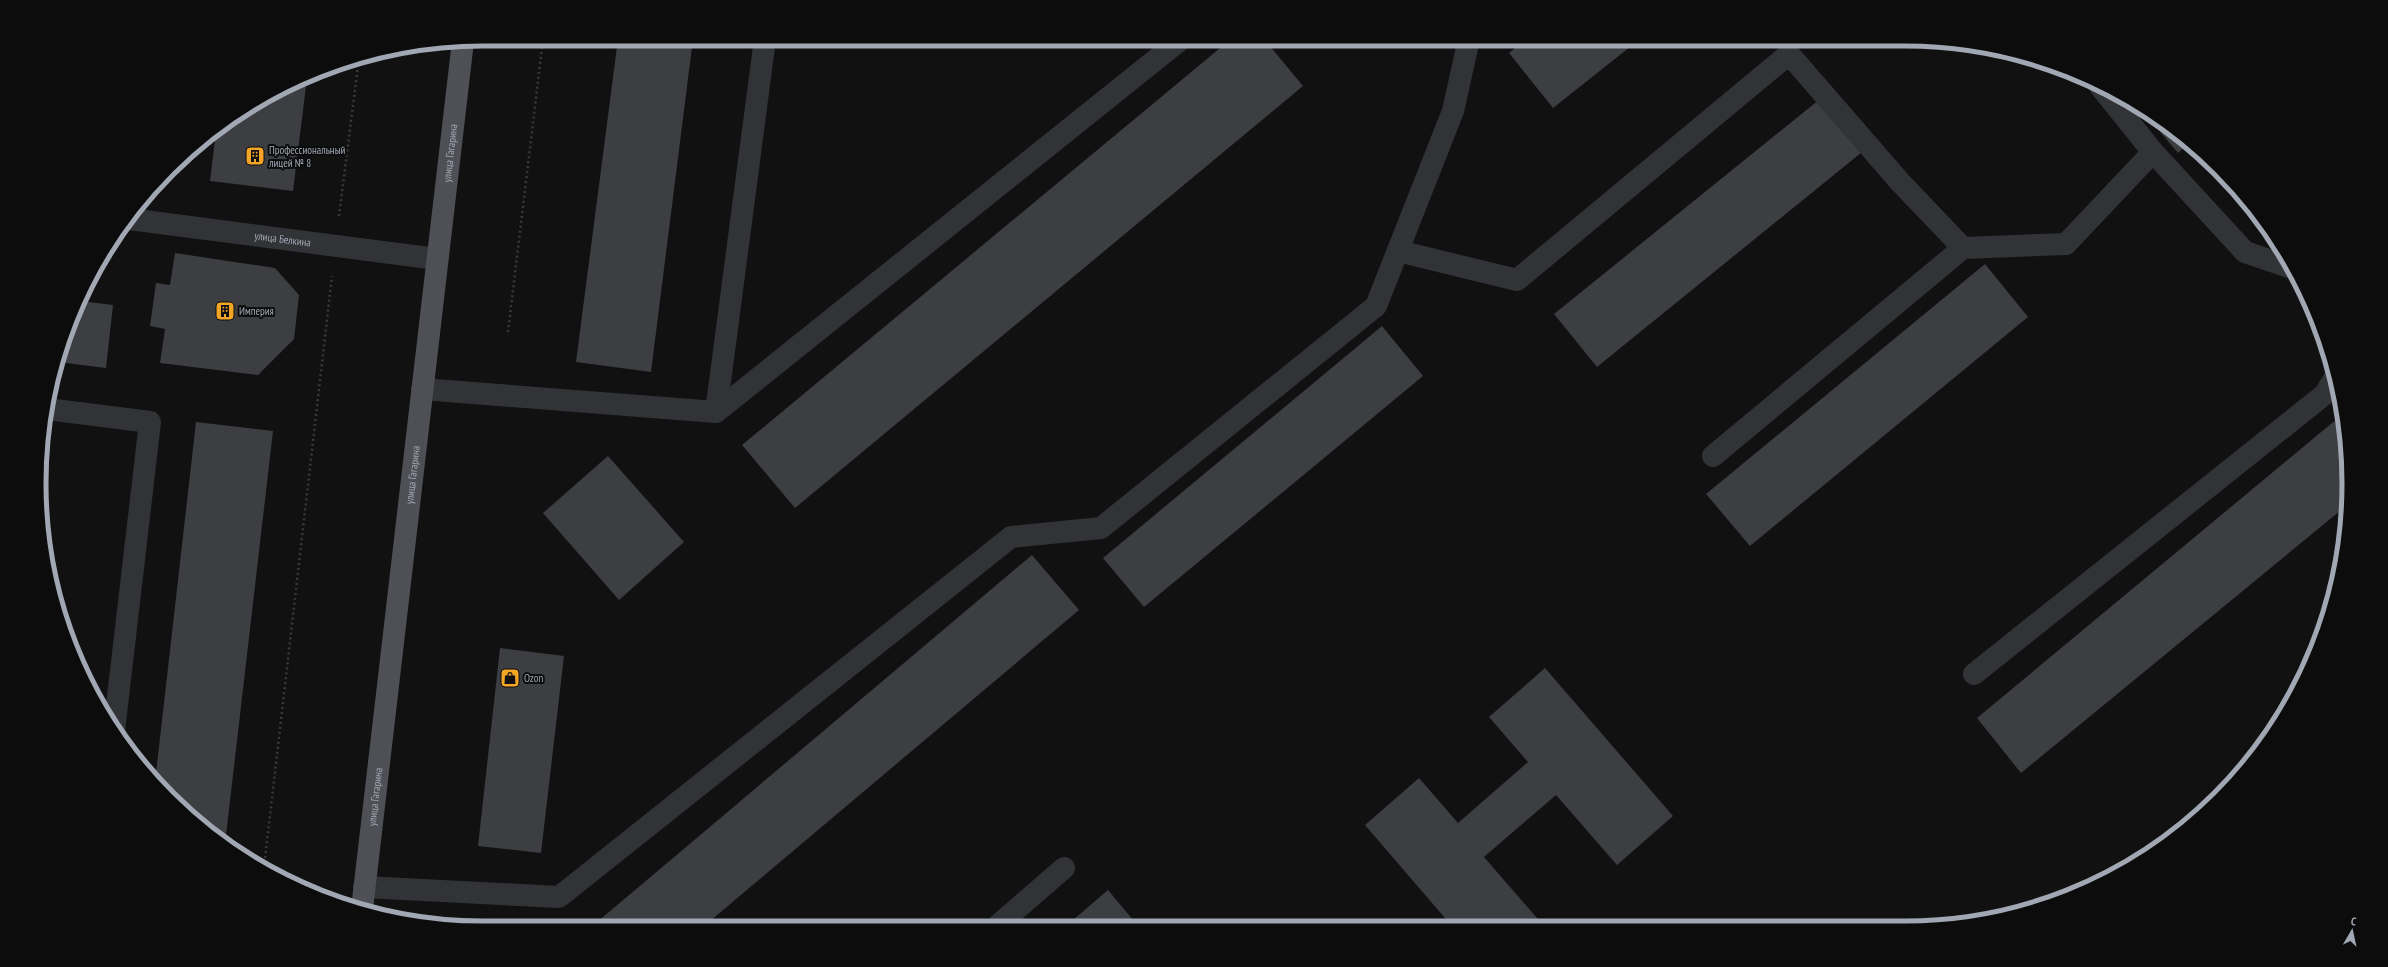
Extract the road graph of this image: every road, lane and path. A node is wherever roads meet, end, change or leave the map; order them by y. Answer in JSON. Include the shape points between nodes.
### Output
{"nodes":[{"id":1,"x":542,"y":46,"type":"edge"},
{"id":2,"x":763,"y":46,"type":"edge"},
{"id":3,"x":1174,"y":46,"type":"edge"},
{"id":4,"x":1467,"y":46,"type":"edge"},
{"id":5,"x":461,"y":47,"type":"edge"},
{"id":6,"x":358,"y":65,"type":"edge"},
{"id":7,"x":2109,"y":97,"type":"edge"},
{"id":8,"x":2153,"y":152,"type":"junction"},
{"id":9,"x":134,"y":220,"type":"edge"},
{"id":10,"x":335,"y":246,"type":"junction"},
{"id":11,"x":1963,"y":248,"type":"junction"},
{"id":12,"x":1398,"y":251,"type":"junction"},
{"id":13,"x":437,"y":259,"type":"junction"},
{"id":14,"x":2283,"y":265,"type":"edge"},
{"id":15,"x":508,"y":332,"type":"dead end"},
{"id":16,"x":2331,"y":384,"type":"edge"},
{"id":17,"x":422,"y":389,"type":"junction"},
{"id":18,"x":52,"y":410,"type":"edge"},
{"id":19,"x":716,"y":412,"type":"junction"},
{"id":20,"x":1713,"y":456,"type":"dead end"},
{"id":21,"x":1974,"y":674,"type":"dead end"},
{"id":22,"x":115,"y":719,"type":"edge"},
{"id":23,"x":265,"y":862,"type":"edge"},
{"id":24,"x":1064,"y":868,"type":"dead end"},
{"id":25,"x":364,"y":887,"type":"junction"},
{"id":26,"x":362,"y":904,"type":"edge"},
{"id":27,"x":1003,"y":921,"type":"edge"}],
"edges":[{"from":1,"to":15,"type":"path"},
{"from":2,"to":19,"type":"street"},
{"from":3,"to":19,"type":"street"},
{"from":4,"to":12,"type":"street","via":[[1453,111]]},
{"from":5,"to":13,"type":"main road","name":"улица Гагарина"},
{"from":6,"to":10,"type":"path"},
{"from":7,"to":8,"type":"street"},
{"from":8,"to":11,"type":"street","via":[[2066,244]]},
{"from":8,"to":14,"type":"street","via":[[2245,252]]},
{"from":9,"to":10,"type":"street","name":"улица Белкина"},
{"from":10,"to":13,"type":"street","name":"улица Белкина"},
{"from":10,"to":23,"type":"path"},
{"from":11,"to":12,"type":"street","via":[[1900,182],[1789,54],[1517,280]]},
{"from":11,"to":20,"type":"street"},
{"from":12,"to":25,"type":"street","via":[[1376,306],[1100,528],[1011,537],[559,897]]},
{"from":13,"to":17,"type":"main road","name":"улица Гагарина"},
{"from":16,"to":21,"type":"street","via":[[2325,394]]},
{"from":17,"to":19,"type":"street"},
{"from":17,"to":25,"type":"main road","name":"улица Гагарина"},
{"from":18,"to":22,"type":"street","via":[[150,422]]},
{"from":24,"to":27,"type":"street"},
{"from":25,"to":26,"type":"main road","name":"улица Гагарина"}]}
